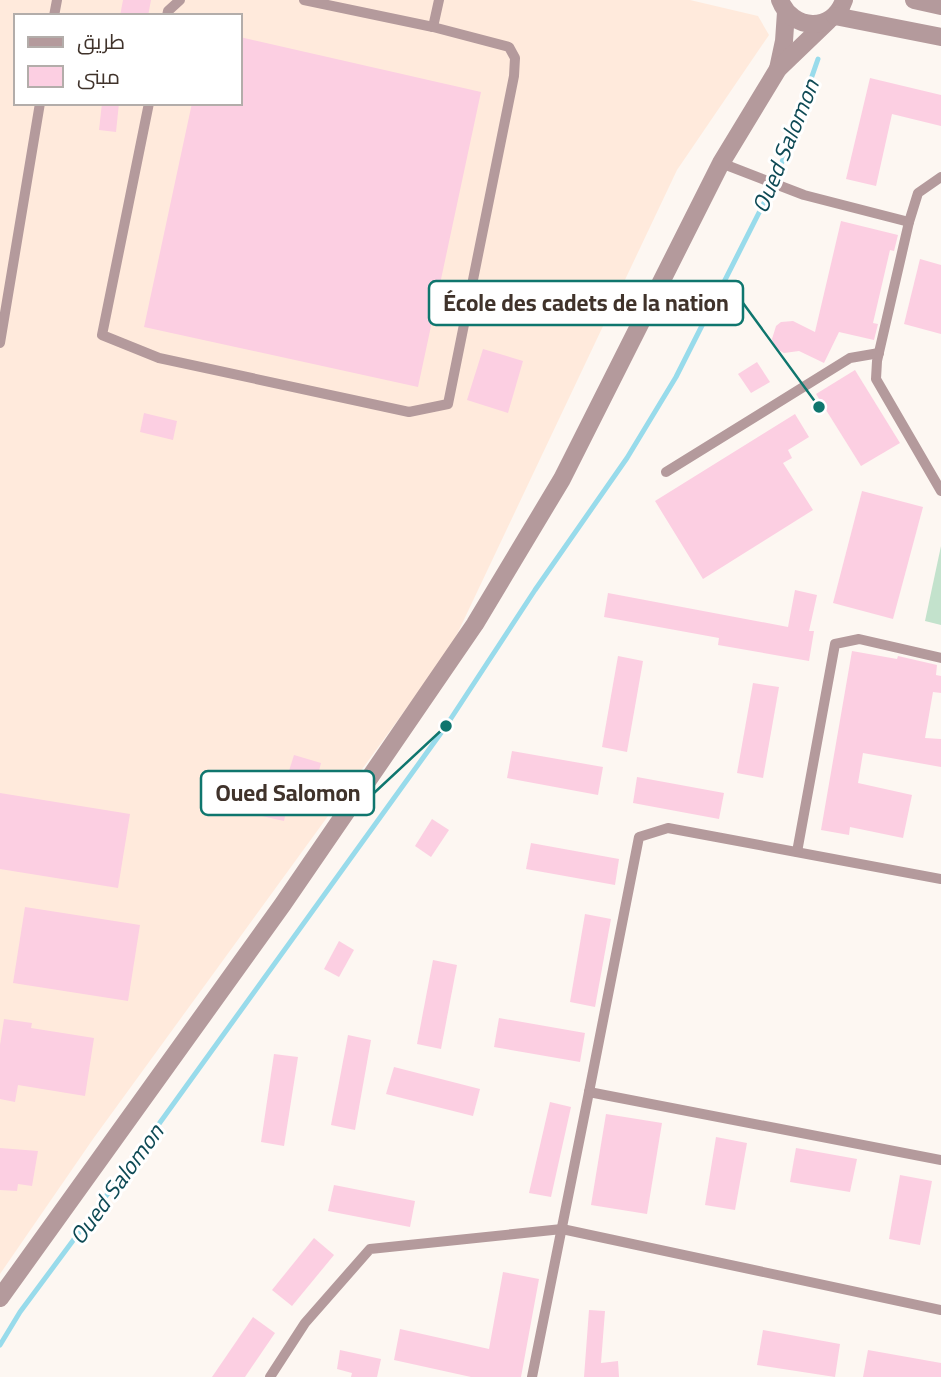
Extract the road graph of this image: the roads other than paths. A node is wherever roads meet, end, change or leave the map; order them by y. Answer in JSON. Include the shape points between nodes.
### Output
{"nodes":[{"id":1,"x":180,"y":0,"type":"edge"},
{"id":2,"x":304,"y":0,"type":"edge"},
{"id":3,"x":439,"y":0,"type":"edge"},
{"id":4,"x":914,"y":0,"type":"edge"},
{"id":5,"x":779,"y":4,"type":"edge"},
{"id":6,"x":941,"y":6,"type":"edge"},
{"id":7,"x":836,"y":12,"type":"edge"},
{"id":8,"x":167,"y":14,"type":"edge"},
{"id":9,"x":433,"y":27,"type":"junction"},
{"id":10,"x":941,"y":37,"type":"edge"},
{"id":11,"x":778,"y":69,"type":"junction"},
{"id":12,"x":40,"y":105,"type":"edge"},
{"id":13,"x":149,"y":105,"type":"edge"},
{"id":14,"x":721,"y":163,"type":"junction"},
{"id":15,"x":941,"y":177,"type":"edge"},
{"id":16,"x":909,"y":222,"type":"junction"},
{"id":17,"x":0,"y":341,"type":"edge"},
{"id":18,"x":879,"y":353,"type":"junction"},
{"id":19,"x":666,"y":472,"type":"dead end"},
{"id":20,"x":941,"y":491,"type":"edge"},
{"id":21,"x":941,"y":658,"type":"edge"},
{"id":22,"x":797,"y":852,"type":"junction"},
{"id":23,"x":941,"y":878,"type":"edge"},
{"id":24,"x":589,"y":1092,"type":"junction"},
{"id":25,"x":941,"y":1160,"type":"edge"},
{"id":26,"x":562,"y":1229,"type":"junction"},
{"id":27,"x":0,"y":1298,"type":"edge"},
{"id":28,"x":941,"y":1310,"type":"edge"},
{"id":29,"x":270,"y":1377,"type":"edge"},
{"id":30,"x":533,"y":1377,"type":"edge"}],
"edges":[{"from":1,"to":8,"type":"lane"},
{"from":2,"to":9,"type":"lane"},
{"from":3,"to":9,"type":"lane"},
{"from":4,"to":6,"type":"street"},
{"from":5,"to":7,"type":"street","via":[[800,23],[819,24]]},
{"from":5,"to":11,"type":"street","via":[[784,41]]},
{"from":7,"to":10,"type":"street"},
{"from":7,"to":11,"type":"street"},
{"from":9,"to":13,"type":"lane","via":[[509,47],[514,58],[448,404],[409,412],[159,358],[103,335]]},
{"from":11,"to":14,"type":"street"},
{"from":12,"to":17,"type":"lane"},
{"from":14,"to":16,"type":"lane","via":[[794,192]]},
{"from":14,"to":27,"type":"street","via":[[568,469],[496,592],[283,904]]},
{"from":15,"to":16,"type":"lane","via":[[918,193]]},
{"from":16,"to":18,"type":"lane"},
{"from":18,"to":19,"type":"lane","via":[[850,358]]},
{"from":18,"to":20,"type":"lane","via":[[876,379]]},
{"from":21,"to":22,"type":"lane","via":[[859,639],[835,644]]},
{"from":22,"to":23,"type":"lane"},
{"from":22,"to":24,"type":"lane","via":[[668,828],[639,837]]},
{"from":24,"to":25,"type":"lane"},
{"from":24,"to":26,"type":"lane"},
{"from":26,"to":28,"type":"lane"},
{"from":26,"to":29,"type":"lane","via":[[370,1249],[305,1323]]},
{"from":26,"to":30,"type":"lane"}]}
